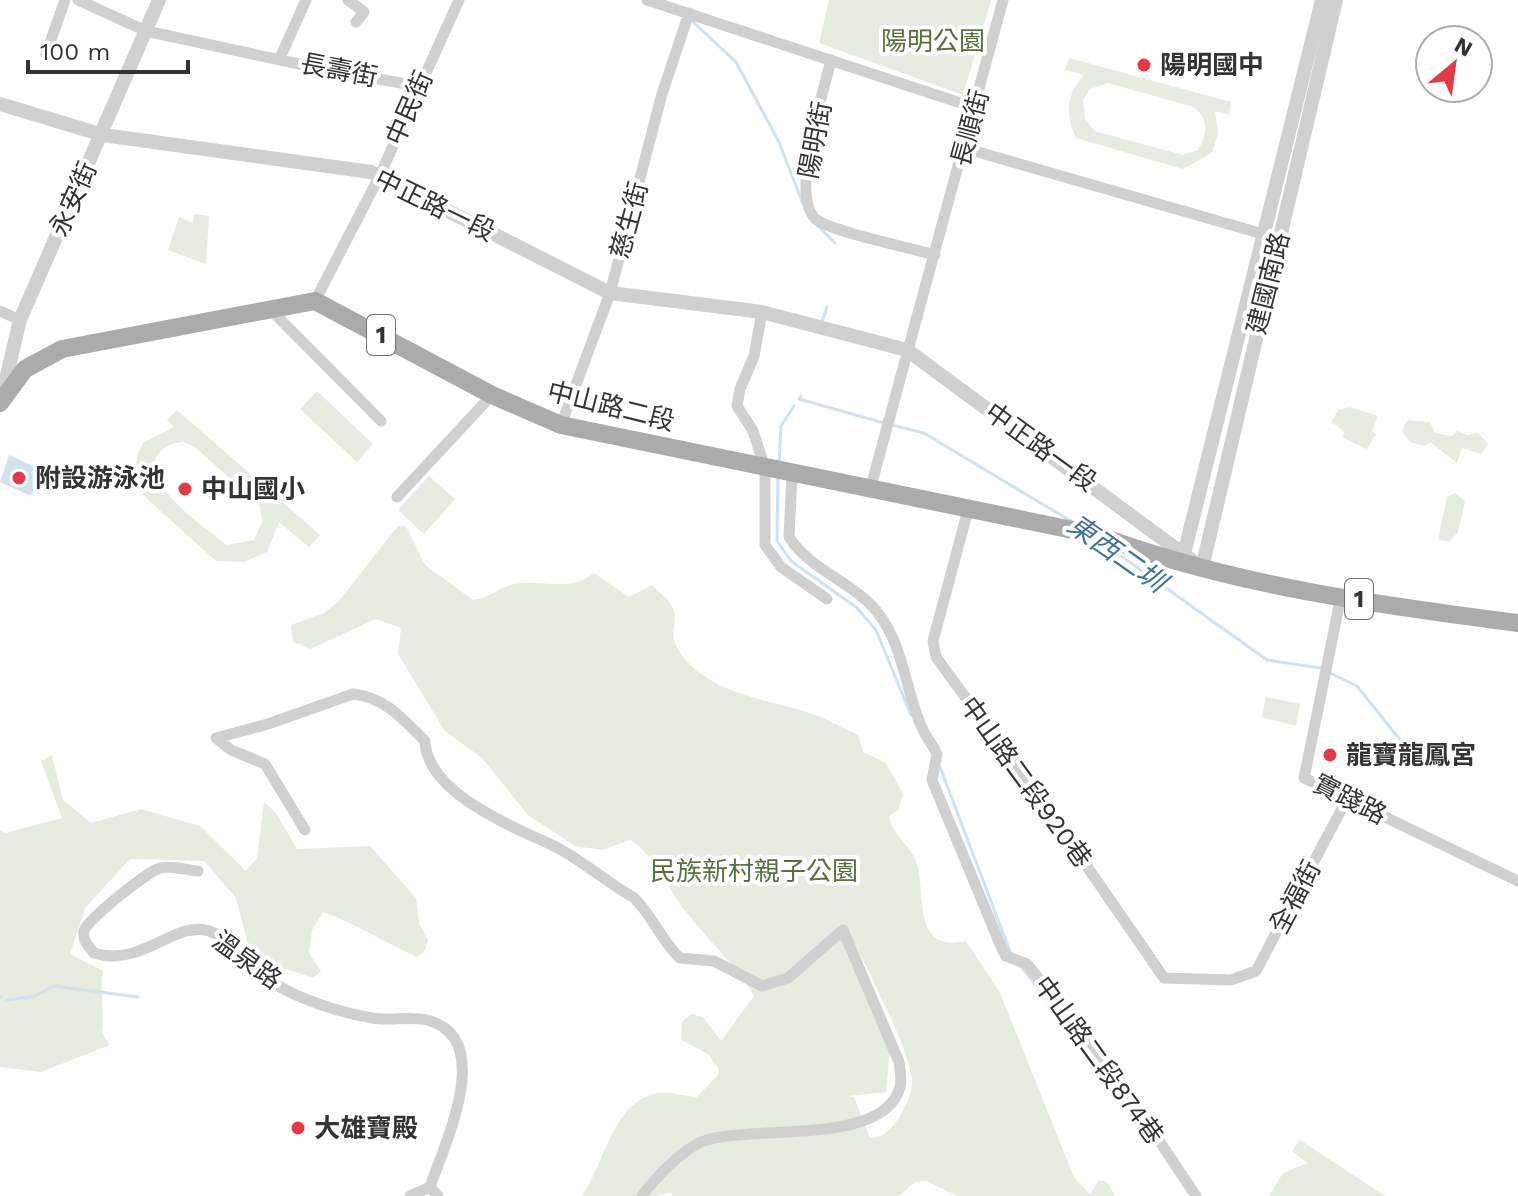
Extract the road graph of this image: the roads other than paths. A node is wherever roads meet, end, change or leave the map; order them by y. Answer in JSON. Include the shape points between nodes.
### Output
{"nodes":[{"id":1,"x":65,"y":0,"type":"edge"},
{"id":2,"x":78,"y":0,"type":"edge"},
{"id":3,"x":159,"y":0,"type":"edge"},
{"id":4,"x":306,"y":0,"type":"edge"},
{"id":5,"x":348,"y":0,"type":"edge"},
{"id":6,"x":459,"y":0,"type":"edge"},
{"id":7,"x":647,"y":0,"type":"edge"},
{"id":8,"x":1003,"y":0,"type":"edge"},
{"id":9,"x":1322,"y":0,"type":"edge"},
{"id":10,"x":1336,"y":0,"type":"edge"},
{"id":11,"x":689,"y":13,"type":"junction"},
{"id":12,"x":356,"y":22,"type":"dead end"},
{"id":13,"x":146,"y":31,"type":"junction"},
{"id":14,"x":46,"y":54,"type":"dead end"},
{"id":15,"x":280,"y":58,"type":"junction"},
{"id":16,"x":831,"y":60,"type":"junction"},
{"id":17,"x":418,"y":86,"type":"junction"},
{"id":18,"x":0,"y":104,"type":"edge"},
{"id":19,"x":976,"y":108,"type":"junction"},
{"id":20,"x":103,"y":135,"type":"junction"},
{"id":21,"x":964,"y":148,"type":"junction"},
{"id":22,"x":380,"y":175,"type":"junction"},
{"id":23,"x":1263,"y":234,"type":"junction"},
{"id":24,"x":935,"y":255,"type":"junction"},
{"id":25,"x":610,"y":293,"type":"junction"},
{"id":26,"x":315,"y":301,"type":"junction"},
{"id":27,"x":269,"y":308,"type":"junction"},
{"id":28,"x":0,"y":311,"type":"edge"},
{"id":29,"x":762,"y":312,"type":"junction"},
{"id":30,"x":20,"y":320,"type":"junction"},
{"id":31,"x":907,"y":350,"type":"junction"},
{"id":32,"x":492,"y":395,"type":"junction"},
{"id":33,"x":0,"y":402,"type":"edge"},
{"id":34,"x":381,"y":421,"type":"dead end"},
{"id":35,"x":561,"y":425,"type":"junction"},
{"id":36,"x":778,"y":472,"type":"junction"},
{"id":37,"x":870,"y":490,"type":"junction"},
{"id":38,"x":397,"y":497,"type":"dead end"},
{"id":39,"x":968,"y":510,"type":"junction"},
{"id":40,"x":764,"y":521,"type":"junction"},
{"id":41,"x":788,"y":524,"type":"junction"},
{"id":42,"x":1183,"y":558,"type":"junction"},
{"id":43,"x":1202,"y":568,"type":"junction"},
{"id":44,"x":1341,"y":596,"type":"junction"},
{"id":45,"x":827,"y":599,"type":"dead end"},
{"id":46,"x":1518,"y":623,"type":"edge"},
{"id":47,"x":1347,"y":799,"type":"junction"},
{"id":48,"x":305,"y":830,"type":"dead end"},
{"id":49,"x":198,"y":871,"type":"dead end"},
{"id":50,"x":1518,"y":881,"type":"edge"},
{"id":51,"x":1231,"y":980,"type":"joint"},
{"id":52,"x":434,"y":1191,"type":"edge"},
{"id":53,"x":410,"y":1196,"type":"edge"},
{"id":54,"x":642,"y":1196,"type":"edge"},
{"id":55,"x":1196,"y":1196,"type":"edge"}],
"edges":[{"from":1,"to":14,"type":"street"},
{"from":2,"to":13,"type":"street","name":"長壽街"},
{"from":3,"to":13,"type":"street","name":"永安街"},
{"from":4,"to":15,"type":"street"},
{"from":5,"to":12,"type":"street","via":[[364,12]]},
{"from":6,"to":17,"type":"street","name":"中民街"},
{"from":7,"to":11,"type":"street"},
{"from":8,"to":19,"type":"street","name":"長順街"},
{"from":9,"to":23,"type":"street","name":"建國南路"},
{"from":10,"to":43,"type":"street","name":"建國南路"},
{"from":11,"to":16,"type":"street"},
{"from":11,"to":25,"type":"street","name":"慈生街"},
{"from":13,"to":15,"type":"street","name":"長壽街"},
{"from":13,"to":20,"type":"street","name":"永安街"},
{"from":15,"to":17,"type":"street","name":"長壽街"},
{"from":16,"to":19,"type":"street"},
{"from":16,"to":24,"type":"street","name":"陽明街","via":[[808,157],[804,195],[814,219]]},
{"from":17,"to":22,"type":"street","name":"中民街"},
{"from":18,"to":20,"type":"street","name":"中正路一段"},
{"from":19,"to":21,"type":"street","name":"長順街"},
{"from":20,"to":22,"type":"street","name":"中正路一段"},
{"from":20,"to":30,"type":"street","name":"永安街"},
{"from":21,"to":23,"type":"street"},
{"from":21,"to":24,"type":"street","name":"長順街"},
{"from":22,"to":25,"type":"street","name":"中正路一段"},
{"from":22,"to":26,"type":"street","name":"中民街"},
{"from":23,"to":42,"type":"street","name":"建國南路"},
{"from":24,"to":31,"type":"street","name":"長順街"},
{"from":25,"to":29,"type":"street","name":"中正路一段"},
{"from":25,"to":35,"type":"street","name":"慈生街"},
{"from":26,"to":27,"type":"main road"},
{"from":26,"to":32,"type":"main road","name":"中山路二段","number":"1"},
{"from":27,"to":33,"type":"main road","via":[[62,349],[25,369]]},
{"from":27,"to":34,"type":"street"},
{"from":28,"to":30,"type":"street"},
{"from":29,"to":31,"type":"street","name":"中正路一段"},
{"from":29,"to":36,"type":"street","via":[[737,406]]},
{"from":30,"to":33,"type":"street","name":"永安街"},
{"from":31,"to":37,"type":"street","name":"長順街"},
{"from":31,"to":42,"type":"street","name":"中正路一段"},
{"from":32,"to":35,"type":"main road","name":"中山路二段","number":"1"},
{"from":32,"to":38,"type":"street"},
{"from":35,"to":36,"type":"main road","name":"中山路二段","number":"1"},
{"from":36,"to":37,"type":"main road","name":"中山路二段","number":"1"},
{"from":36,"to":40,"type":"street"},
{"from":36,"to":41,"type":"street"},
{"from":37,"to":39,"type":"main road","name":"中山路二段","number":"1"},
{"from":39,"to":42,"type":"main road","name":"中山路二段","number":"1","via":[[1090,534],[1157,558]]},
{"from":39,"to":51,"type":"street","name":"中山路二段920巷","via":[[933,641],[936,657],[1164,978]]},
{"from":40,"to":41,"type":"street"},
{"from":40,"to":45,"type":"street","via":[[765,545],[781,567]]},
{"from":41,"to":55,"type":"street","name":"中山路二段874巷","via":[[797,549],[869,602],[881,617],[906,674],[922,730],[937,754],[936,789],[1006,956],[1023,962],[1108,1064]]},
{"from":42,"to":43,"type":"main road","name":"中山路二段","number":"1"},
{"from":43,"to":44,"type":"main road","number":"1"},
{"from":44,"to":46,"type":"main road","number":"1"},
{"from":44,"to":47,"type":"street","name":"實踐路","via":[[1304,778]]},
{"from":47,"to":50,"type":"street","name":"實踐路"},
{"from":47,"to":51,"type":"street","name":"全福街","via":[[1256,971]]},
{"from":48,"to":54,"type":"street","via":[[265,764],[216,738],[353,694],[366,695],[393,707],[425,741],[425,755],[453,789],[480,811],[555,847],[633,897],[680,958],[714,961],[762,986],[788,978],[843,930],[899,1062],[900,1086],[891,1103],[865,1122],[702,1142]]},
{"from":49,"to":52,"type":"street","name":"溫泉路","via":[[161,867],[145,874],[91,918],[85,942],[94,953],[124,957],[191,930],[209,931],[247,966],[296,995],[373,1018],[428,1020],[448,1032],[460,1046],[461,1099]]},
{"from":52,"to":53,"type":"street"}]}
